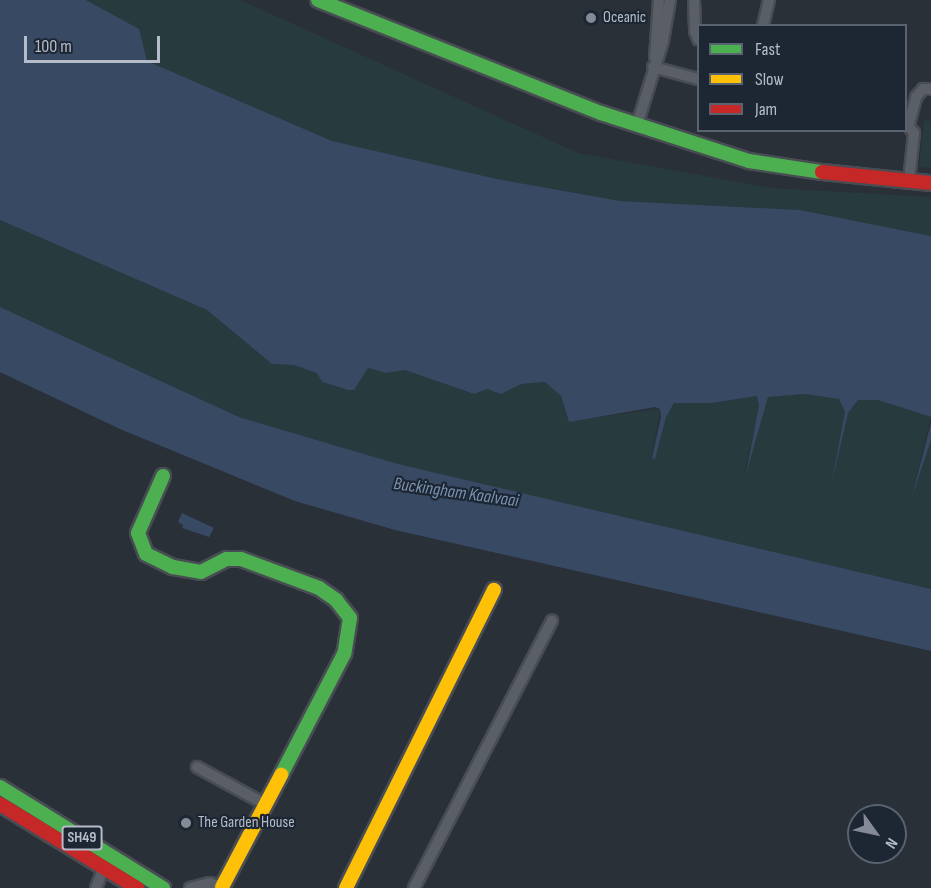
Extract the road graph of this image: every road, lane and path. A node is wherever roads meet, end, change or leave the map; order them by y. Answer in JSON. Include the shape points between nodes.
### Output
{"nodes":[{"id":1,"x":318,"y":0,"type":"edge"},
{"id":2,"x":659,"y":0,"type":"edge"},
{"id":3,"x":670,"y":0,"type":"edge"},
{"id":4,"x":694,"y":0,"type":"edge"},
{"id":5,"x":769,"y":0,"type":"edge"},
{"id":6,"x":763,"y":24,"type":"edge"},
{"id":7,"x":697,"y":36,"type":"edge"},
{"id":8,"x":654,"y":62,"type":"junction"},
{"id":9,"x":697,"y":78,"type":"edge"},
{"id":10,"x":931,"y":89,"type":"edge"},
{"id":11,"x":907,"y":123,"type":"edge"},
{"id":12,"x":637,"y":125,"type":"junction"},
{"id":13,"x":910,"y":172,"type":"dead end"},
{"id":14,"x":931,"y":183,"type":"edge"},
{"id":15,"x":163,"y":476,"type":"dead end"},
{"id":16,"x":494,"y":590,"type":"dead end"},
{"id":17,"x":552,"y":621,"type":"dead end"},
{"id":18,"x":197,"y":766,"type":"dead end"},
{"id":19,"x":0,"y":788,"type":"edge"},
{"id":20,"x":0,"y":804,"type":"edge"},
{"id":21,"x":265,"y":804,"type":"junction"},
{"id":22,"x":104,"y":867,"type":"junction"},
{"id":23,"x":96,"y":888,"type":"edge"},
{"id":24,"x":137,"y":888,"type":"edge"},
{"id":25,"x":164,"y":888,"type":"edge"},
{"id":26,"x":190,"y":888,"type":"edge"},
{"id":27,"x":223,"y":888,"type":"edge"},
{"id":28,"x":346,"y":888,"type":"edge"},
{"id":29,"x":414,"y":888,"type":"edge"}],
"edges":[{"from":1,"to":12,"type":"street"},
{"from":2,"to":8,"type":"street"},
{"from":3,"to":8,"type":"street","via":[[667,28]]},
{"from":4,"to":7,"type":"street"},
{"from":5,"to":6,"type":"street"},
{"from":8,"to":9,"type":"street"},
{"from":8,"to":12,"type":"street"},
{"from":10,"to":11,"type":"street","via":[[919,92]]},
{"from":11,"to":13,"type":"street","via":[[914,133]]},
{"from":12,"to":14,"type":"street","via":[[749,161],[847,176]]},
{"from":15,"to":21,"type":"street","via":[[138,533],[146,554],[173,567],[193,571],[210,569],[227,559],[241,559],[319,588],[336,600],[350,618],[344,654]]},
{"from":16,"to":28,"type":"street"},
{"from":17,"to":29,"type":"street"},
{"from":18,"to":21,"type":"street"},
{"from":19,"to":25,"type":"street","number":"SH49"},
{"from":20,"to":22,"type":"street","number":"SH49"},
{"from":21,"to":27,"type":"street"},
{"from":22,"to":23,"type":"street"},
{"from":22,"to":24,"type":"street","number":"SH49"},
{"from":26,"to":27,"type":"street","via":[[203,883]]}]}
